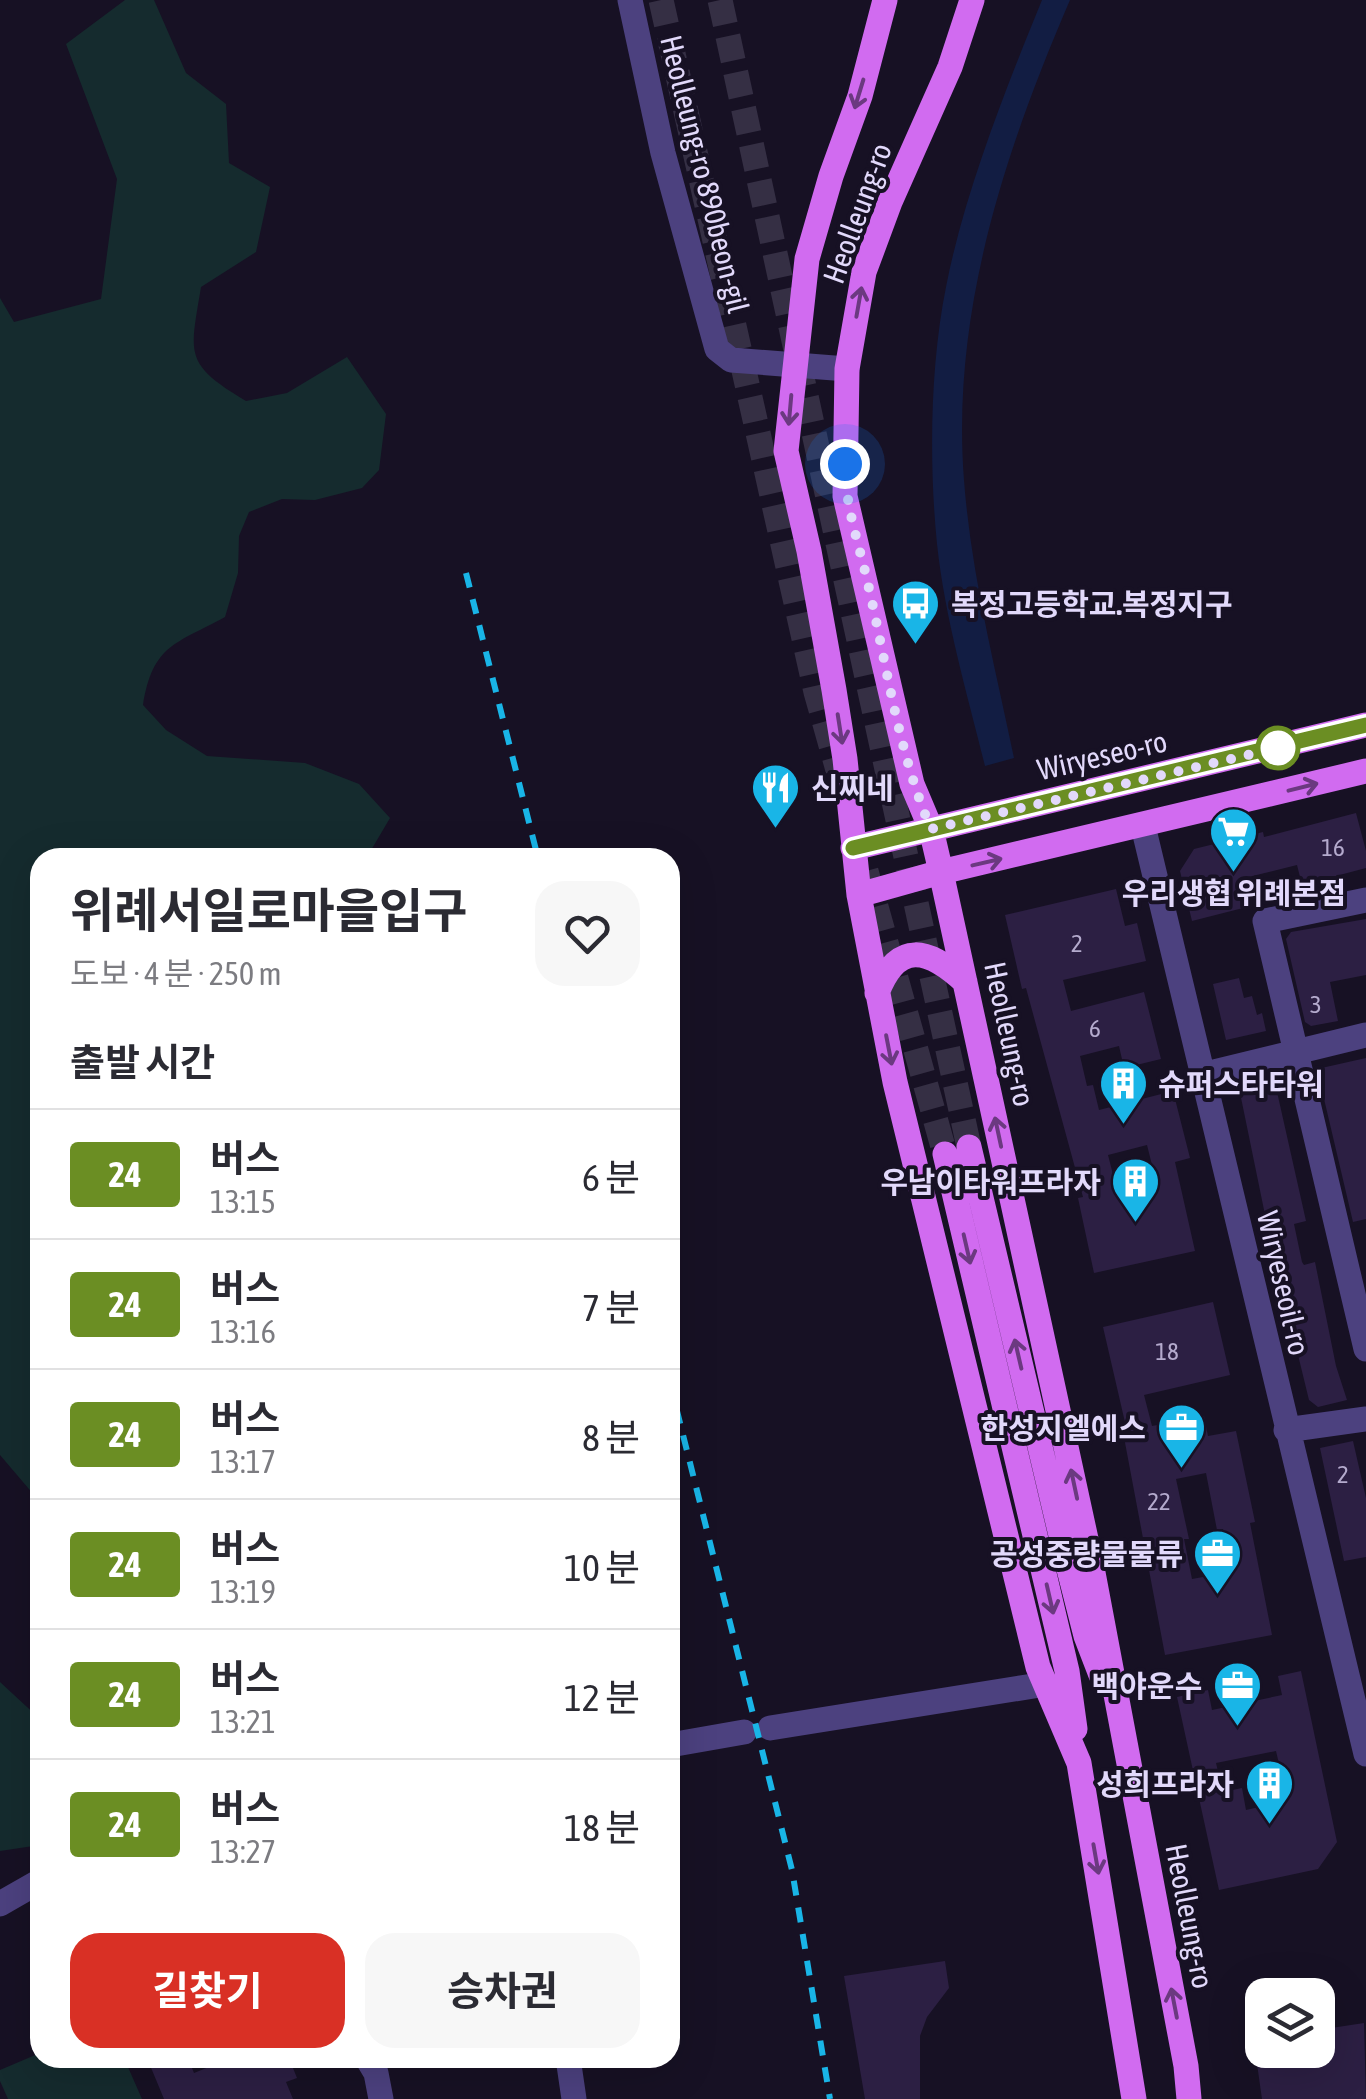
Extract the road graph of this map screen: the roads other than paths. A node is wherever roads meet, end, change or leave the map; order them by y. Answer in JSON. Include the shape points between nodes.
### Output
{"nodes":[{"id":1,"x":630,"y":0,"type":"edge"},
{"id":2,"x":884,"y":0,"type":"edge"},
{"id":3,"x":972,"y":0,"type":"edge"},
{"id":4,"x":794,"y":364,"type":"junction"},
{"id":5,"x":847,"y":369,"type":"junction"},
{"id":6,"x":1366,"y":725,"type":"edge"},
{"id":7,"x":1366,"y":772,"type":"edge"},
{"id":8,"x":1143,"y":826,"type":"junction"},
{"id":9,"x":931,"y":829,"type":"junction"},
{"id":10,"x":853,"y":848,"type":"junction"},
{"id":11,"x":941,"y":872,"type":"junction"},
{"id":12,"x":858,"y":895,"type":"junction"},
{"id":13,"x":1366,"y":900,"type":"edge"},
{"id":14,"x":965,"y":982,"type":"junction"},
{"id":15,"x":878,"y":992,"type":"junction"},
{"id":16,"x":1366,"y":1035,"type":"edge"},
{"id":17,"x":1295,"y":1052,"type":"junction"},
{"id":18,"x":1202,"y":1075,"type":"junction"},
{"id":19,"x":1366,"y":1349,"type":"edge"},
{"id":20,"x":1366,"y":1419,"type":"edge"},
{"id":21,"x":1286,"y":1430,"type":"junction"},
{"id":22,"x":1356,"y":1670,"type":"edge"},
{"id":23,"x":1046,"y":1684,"type":"junction"},
{"id":24,"x":1118,"y":1717,"type":"junction"},
{"id":25,"x":680,"y":1743,"type":"edge"},
{"id":26,"x":1366,"y":1754,"type":"edge"},
{"id":27,"x":1080,"y":1763,"type":"junction"},
{"id":28,"x":30,"y":1886,"type":"edge"},
{"id":29,"x":0,"y":1904,"type":"edge"},
{"id":30,"x":373,"y":2068,"type":"edge"},
{"id":31,"x":569,"y":2068,"type":"edge"},
{"id":32,"x":381,"y":2099,"type":"edge"},
{"id":33,"x":574,"y":2099,"type":"edge"},
{"id":34,"x":1134,"y":2099,"type":"edge"},
{"id":35,"x":1189,"y":2099,"type":"edge"}],
"edges":[{"from":1,"to":4,"type":"street","name":"Heolleung-ro 890beon-gil","via":[[713,341],[731,360]]},
{"from":2,"to":4,"type":"main road","name":"Heolleung-ro","one_way":true,"via":[[807,259]]},
{"from":5,"to":3,"type":"main road","name":"Heolleung-ro","one_way":true,"via":[[864,272]]},
{"from":4,"to":5,"type":"street","name":"Heolleung-ro 890beon-gil"},
{"from":4,"to":10,"type":"main road","name":"Heolleung-ro","one_way":true,"via":[[786,451],[837,707]]},
{"from":5,"to":9,"type":"main road","name":"Heolleung-ro","via":[[845,496],[912,784]]},
{"from":6,"to":9,"type":"main road","name":"Wiryeseo-ro"},
{"from":8,"to":7,"type":"main road","one_way":true},
{"from":11,"to":8,"type":"main road","one_way":true},
{"from":8,"to":18,"type":"street","name":"Wiryeseoil-ro"},
{"from":9,"to":10,"type":"main road","name":"Wiryeseo-ro"},
{"from":9,"to":11,"type":"main road","name":"Heolleung-ro"},
{"from":10,"to":12,"type":"main road","name":"Heolleung-ro"},
{"from":11,"to":12,"type":"main road"},
{"from":11,"to":14,"type":"main road","name":"Heolleung-ro"},
{"from":12,"to":15,"type":"main road","name":"Heolleung-ro"},
{"from":13,"to":17,"type":"street","via":[[1265,922]]},
{"from":14,"to":15,"type":"main road","via":[[943,962],[915,953],[885,974]]},
{"from":24,"to":14,"type":"main road","name":"Heolleung-ro","one_way":true,"via":[[1091,1562]]},
{"from":15,"to":23,"type":"main road","name":"Heolleung-ro","one_way":true},
{"from":16,"to":17,"type":"street"},
{"from":17,"to":18,"type":"street"},
{"from":17,"to":19,"type":"street"},
{"from":18,"to":21,"type":"street","name":"Wiryeseoil-ro"},
{"from":20,"to":21,"type":"street"},
{"from":21,"to":22,"type":"street","name":"Wiryeseoil-ro"},
{"from":22,"to":26,"type":"street","name":"Wiryeseoil-ro"},
{"from":23,"to":25,"type":"street"},
{"from":23,"to":27,"type":"main road","name":"Heolleung-ro"},
{"from":24,"to":27,"type":"main road","one_way":true,"via":[[1086,1636],[957,1151],[1067,1671]]},
{"from":35,"to":24,"type":"main road","name":"Heolleung-ro","one_way":true},
{"from":27,"to":34,"type":"main road","name":"Heolleung-ro","one_way":true},
{"from":28,"to":29,"type":"street"},
{"from":30,"to":32,"type":"street"},
{"from":31,"to":33,"type":"street"}]}
